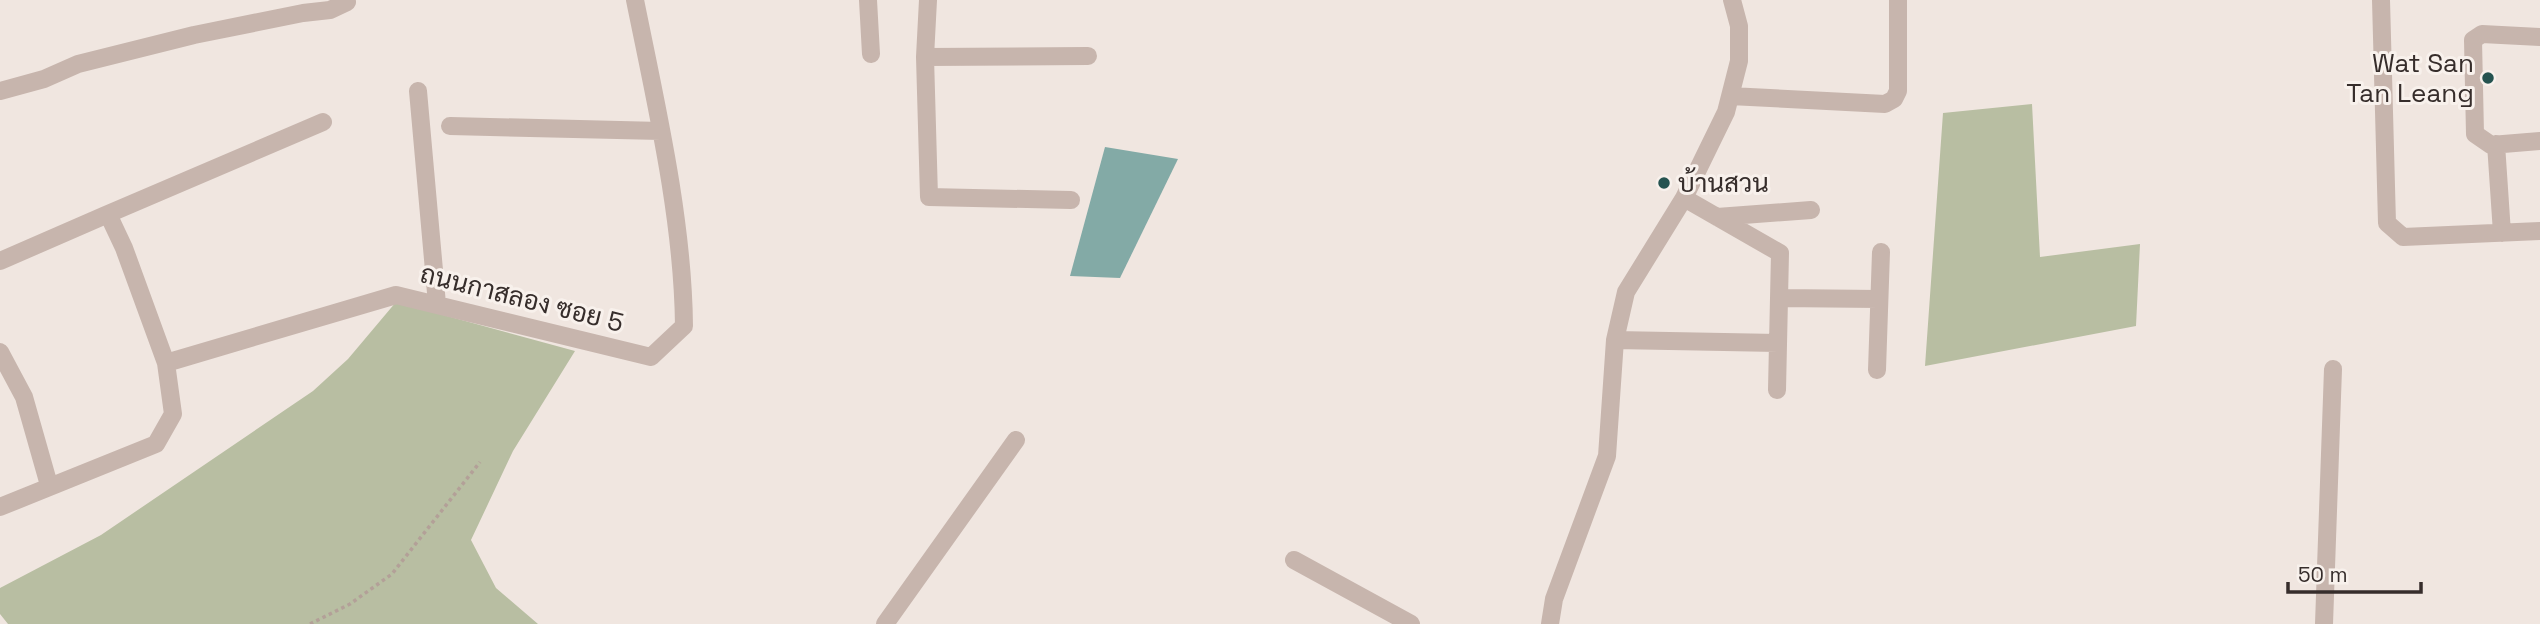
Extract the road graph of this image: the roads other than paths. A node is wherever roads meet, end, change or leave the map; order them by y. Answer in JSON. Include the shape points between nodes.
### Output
{"nodes":[{"id":1,"x":635,"y":0,"type":"edge"},
{"id":2,"x":868,"y":0,"type":"edge"},
{"id":3,"x":928,"y":0,"type":"edge"},
{"id":4,"x":1733,"y":0,"type":"edge"},
{"id":5,"x":1898,"y":0,"type":"edge"},
{"id":6,"x":2381,"y":0,"type":"edge"},
{"id":7,"x":347,"y":2,"type":"edge"},
{"id":8,"x":2540,"y":37,"type":"edge"},
{"id":9,"x":871,"y":54,"type":"dead end"},
{"id":10,"x":1088,"y":56,"type":"dead end"},
{"id":11,"x":925,"y":57,"type":"junction"},
{"id":12,"x":0,"y":91,"type":"edge"},
{"id":13,"x":418,"y":91,"type":"dead end"},
{"id":14,"x":1730,"y":96,"type":"junction"},
{"id":15,"x":323,"y":122,"type":"dead end"},
{"id":16,"x":450,"y":126,"type":"dead end"},
{"id":17,"x":661,"y":131,"type":"junction"},
{"id":18,"x":2540,"y":141,"type":"edge"},
{"id":19,"x":2496,"y":144,"type":"junction"},
{"id":20,"x":1684,"y":198,"type":"junction"},
{"id":21,"x":1071,"y":200,"type":"dead end"},
{"id":22,"x":1811,"y":210,"type":"dead end"},
{"id":23,"x":108,"y":214,"type":"junction"},
{"id":24,"x":1717,"y":217,"type":"junction"},
{"id":25,"x":2540,"y":231,"type":"edge"},
{"id":26,"x":2502,"y":233,"type":"junction"},
{"id":27,"x":1881,"y":252,"type":"dead end"},
{"id":28,"x":0,"y":261,"type":"edge"},
{"id":29,"x":1779,"y":298,"type":"junction"},
{"id":30,"x":1880,"y":299,"type":"junction"},
{"id":31,"x":437,"y":304,"type":"junction"},
{"id":32,"x":1615,"y":340,"type":"junction"},
{"id":33,"x":1778,"y":343,"type":"junction"},
{"id":34,"x":0,"y":352,"type":"edge"},
{"id":35,"x":166,"y":363,"type":"junction"},
{"id":36,"x":2333,"y":369,"type":"dead end"},
{"id":37,"x":1877,"y":370,"type":"dead end"},
{"id":38,"x":1777,"y":390,"type":"dead end"},
{"id":39,"x":1016,"y":440,"type":"dead end"},
{"id":40,"x":49,"y":485,"type":"junction"},
{"id":41,"x":0,"y":507,"type":"edge"},
{"id":42,"x":1293,"y":560,"type":"dead end"},
{"id":43,"x":885,"y":624,"type":"edge"},
{"id":44,"x":1411,"y":624,"type":"edge"},
{"id":45,"x":1550,"y":624,"type":"edge"},
{"id":46,"x":2324,"y":624,"type":"edge"}],
"edges":[{"from":1,"to":17,"type":"street","name":"ถนนกาสลอง ซอย 5"},
{"from":2,"to":9,"type":"street"},
{"from":3,"to":11,"type":"street"},
{"from":4,"to":14,"type":"street","via":[[1739,61]]},
{"from":5,"to":14,"type":"street","via":[[1898,90],[1891,101]]},
{"from":6,"to":26,"type":"street","via":[[2387,223],[2403,237]]},
{"from":7,"to":12,"type":"street","via":[[330,10],[194,35],[91,61]]},
{"from":8,"to":19,"type":"street","via":[[2490,33],[2473,40],[2473,130],[2479,138]]},
{"from":10,"to":11,"type":"street"},
{"from":11,"to":21,"type":"street","via":[[931,200]]},
{"from":13,"to":31,"type":"street"},
{"from":14,"to":20,"type":"street"},
{"from":15,"to":23,"type":"street"},
{"from":16,"to":17,"type":"street"},
{"from":17,"to":31,"type":"street","name":"ถนนกาสลอง ซอย 5","via":[[684,326],[651,357]]},
{"from":18,"to":19,"type":"street"},
{"from":19,"to":26,"type":"street"},
{"from":20,"to":24,"type":"street"},
{"from":20,"to":32,"type":"street","via":[[1626,292]]},
{"from":22,"to":24,"type":"street"},
{"from":23,"to":28,"type":"street"},
{"from":23,"to":35,"type":"street"},
{"from":24,"to":29,"type":"street","via":[[1780,253]]},
{"from":25,"to":26,"type":"street"},
{"from":27,"to":30,"type":"street"},
{"from":29,"to":30,"type":"street"},
{"from":29,"to":33,"type":"street"},
{"from":30,"to":37,"type":"street"},
{"from":31,"to":35,"type":"street","name":"ถนนกาสลอง ซอย 5","via":[[396,295]]},
{"from":32,"to":33,"type":"street"},
{"from":32,"to":45,"type":"street","via":[[1607,456],[1554,599]]},
{"from":33,"to":38,"type":"street"},
{"from":34,"to":40,"type":"street","via":[[24,397]]},
{"from":35,"to":40,"type":"street","via":[[173,414],[156,444]]},
{"from":36,"to":46,"type":"street"},
{"from":39,"to":43,"type":"street"},
{"from":40,"to":41,"type":"street"},
{"from":42,"to":44,"type":"street"}]}
